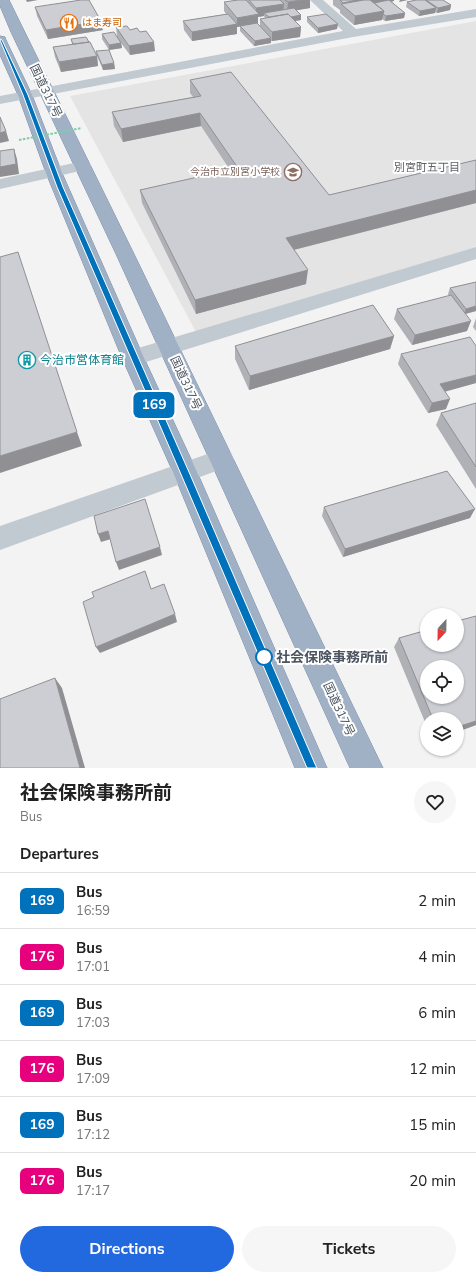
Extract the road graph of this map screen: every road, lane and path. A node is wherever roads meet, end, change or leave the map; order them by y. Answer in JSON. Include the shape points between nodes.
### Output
{"nodes":[{"id":1,"x":316,"y":0,"type":"edge"},
{"id":2,"x":471,"y":0,"type":"edge"},
{"id":3,"x":476,"y":4,"type":"edge"},
{"id":4,"x":4,"y":9,"type":"edge"},
{"id":5,"x":476,"y":12,"type":"edge"},
{"id":6,"x":354,"y":33,"type":"junction"},
{"id":7,"x":0,"y":40,"type":"edge"},
{"id":8,"x":35,"y":94,"type":"junction"},
{"id":9,"x":0,"y":100,"type":"edge"},
{"id":10,"x":82,"y":128,"type":"dead end"},
{"id":11,"x":19,"y":140,"type":"dead end"},
{"id":12,"x":83,"y":166,"type":"junction"},
{"id":13,"x":54,"y":172,"type":"junction"},
{"id":14,"x":0,"y":184,"type":"edge"},
{"id":15,"x":476,"y":253,"type":"edge"},
{"id":16,"x":169,"y":346,"type":"junction"},
{"id":17,"x":133,"y":358,"type":"junction"},
{"id":18,"x":222,"y":459,"type":"junction"},
{"id":19,"x":184,"y":472,"type":"junction"},
{"id":20,"x":0,"y":538,"type":"edge"},
{"id":21,"x":311,"y":768,"type":"edge"},
{"id":22,"x":367,"y":768,"type":"edge"}],
"edges":[{"from":1,"to":6,"type":"street"},
{"from":2,"to":3,"type":"street"},
{"from":4,"to":8,"type":"highway","name":"国道317号"},
{"from":5,"to":6,"type":"street"},
{"from":6,"to":8,"type":"street"},
{"from":7,"to":8,"type":"highway","name":"国道317号"},
{"from":8,"to":9,"type":"street"},
{"from":8,"to":12,"type":"highway","name":"国道317号"},
{"from":8,"to":13,"type":"highway","name":"国道317号"},
{"from":10,"to":11,"type":"path","bridge":true},
{"from":12,"to":13,"type":"street"},
{"from":12,"to":16,"type":"highway","name":"国道317号"},
{"from":13,"to":14,"type":"street"},
{"from":13,"to":17,"type":"highway","name":"国道317号"},
{"from":15,"to":16,"type":"street"},
{"from":16,"to":17,"type":"street"},
{"from":16,"to":18,"type":"highway","name":"国道317号"},
{"from":17,"to":19,"type":"highway","name":"国道317号"},
{"from":18,"to":19,"type":"street"},
{"from":18,"to":22,"type":"highway","name":"国道317号"},
{"from":19,"to":20,"type":"street"},
{"from":19,"to":21,"type":"highway","name":"国道317号"}]}
